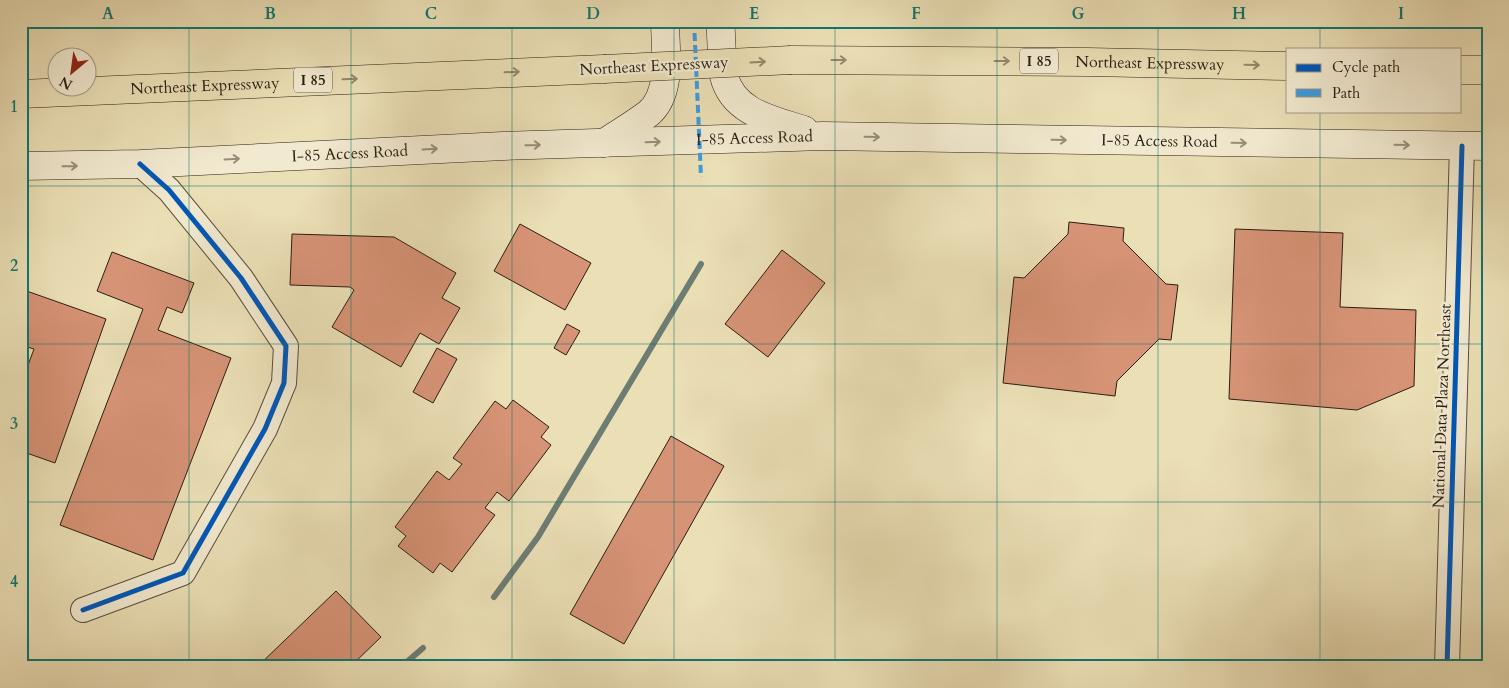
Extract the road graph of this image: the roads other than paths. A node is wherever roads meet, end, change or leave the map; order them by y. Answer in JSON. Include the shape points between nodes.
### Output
{"nodes":[{"id":1,"x":665,"y":21,"type":"edge"},
{"id":2,"x":720,"y":21,"type":"edge"},
{"id":3,"x":1286,"y":66,"type":"edge"},
{"id":4,"x":1462,"y":70,"type":"edge"},
{"id":5,"x":1488,"y":70,"type":"edge"},
{"id":6,"x":21,"y":94,"type":"edge"},
{"id":7,"x":823,"y":136,"type":"junction"},
{"id":8,"x":604,"y":143,"type":"junction"},
{"id":9,"x":1475,"y":146,"type":"edge"},
{"id":10,"x":140,"y":164,"type":"junction"},
{"id":11,"x":21,"y":166,"type":"edge"},
{"id":12,"x":83,"y":610,"type":"dead end"},
{"id":13,"x":1447,"y":667,"type":"edge"}],
"edges":[{"from":1,"to":8,"type":"main road","via":[[665,79],[661,96],[650,112]]},
{"from":2,"to":7,"type":"main road","via":[[724,77],[736,98],[760,116]]},
{"from":6,"to":3,"type":"highway","name":"Northeast Expressway","number":"I 85","one_way":true,"bridge":true,"via":[[790,60]]},
{"from":4,"to":5,"type":"highway"},
{"from":8,"to":7,"type":"main road","name":"I-85 Access Road","one_way":true},
{"from":7,"to":9,"type":"main road","name":"I-85 Access Road","one_way":true},
{"from":10,"to":8,"type":"main road","name":"I-85 Access Road","one_way":true},
{"from":9,"to":13,"type":"street","name":"National Data Plaza Northeast"},
{"from":11,"to":10,"type":"main road","name":"I-85 Access Road","one_way":true},
{"from":10,"to":12,"type":"street","via":[[169,190],[241,278],[286,346],[284,383],[265,429],[183,573]]}]}
